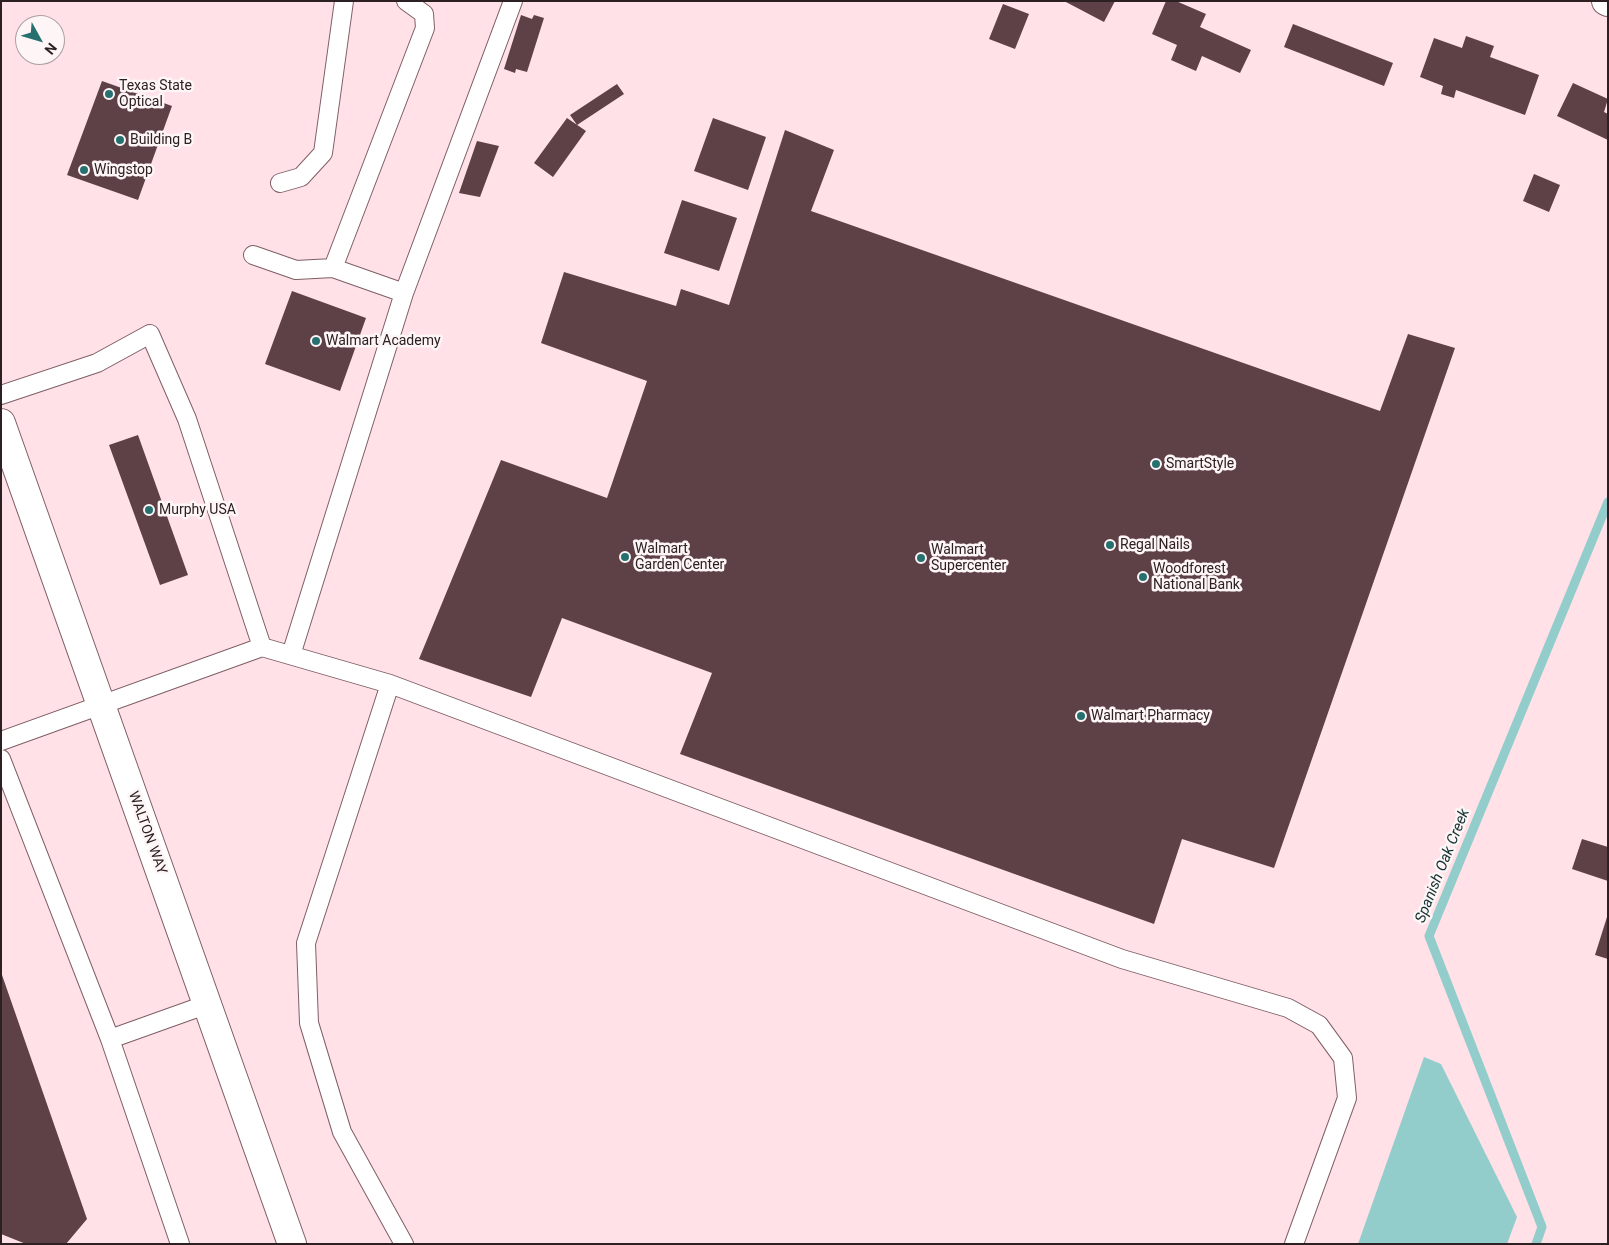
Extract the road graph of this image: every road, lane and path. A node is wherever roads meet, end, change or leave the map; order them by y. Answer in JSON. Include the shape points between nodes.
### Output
{"nodes":[{"id":1,"x":344,"y":1,"type":"edge"},
{"id":2,"x":406,"y":1,"type":"edge"},
{"id":3,"x":513,"y":1,"type":"edge"},
{"id":4,"x":280,"y":183,"type":"dead end"},
{"id":5,"x":253,"y":255,"type":"dead end"},
{"id":6,"x":333,"y":268,"type":"junction"},
{"id":7,"x":404,"y":293,"type":"junction"},
{"id":8,"x":1,"y":395,"type":"edge"},
{"id":9,"x":1,"y":423,"type":"edge"},
{"id":10,"x":262,"y":647,"type":"junction"},
{"id":11,"x":291,"y":656,"type":"junction"},
{"id":12,"x":390,"y":684,"type":"junction"},
{"id":13,"x":101,"y":705,"type":"junction"},
{"id":14,"x":1,"y":741,"type":"edge"},
{"id":15,"x":1,"y":759,"type":"edge"},
{"id":16,"x":208,"y":1004,"type":"junction"},
{"id":17,"x":110,"y":1039,"type":"junction"},
{"id":18,"x":180,"y":1244,"type":"edge"},
{"id":19,"x":292,"y":1244,"type":"edge"},
{"id":20,"x":404,"y":1244,"type":"edge"},
{"id":21,"x":1294,"y":1244,"type":"edge"}],
"edges":[{"from":1,"to":4,"type":"lane","via":[[323,152],[301,177]]},
{"from":2,"to":6,"type":"lane","via":[[424,14],[426,28]]},
{"from":3,"to":7,"type":"lane"},
{"from":5,"to":6,"type":"lane","via":[[296,270]]},
{"from":6,"to":7,"type":"lane"},
{"from":7,"to":11,"type":"lane"},
{"from":8,"to":10,"type":"lane","via":[[97,363],[150,334],[187,419]]},
{"from":9,"to":13,"type":"street","name":"WALTON WAY"},
{"from":10,"to":11,"type":"lane"},
{"from":10,"to":13,"type":"lane"},
{"from":11,"to":12,"type":"lane"},
{"from":12,"to":20,"type":"lane","via":[[306,943],[309,1023],[342,1132]]},
{"from":12,"to":21,"type":"lane","via":[[1122,959],[1288,1008],[1319,1025],[1343,1058],[1347,1098]]},
{"from":13,"to":14,"type":"lane"},
{"from":13,"to":16,"type":"street","name":"WALTON WAY"},
{"from":15,"to":17,"type":"lane"},
{"from":16,"to":17,"type":"lane"},
{"from":16,"to":19,"type":"street","name":"WALTON WAY"},
{"from":17,"to":18,"type":"lane"}]}
